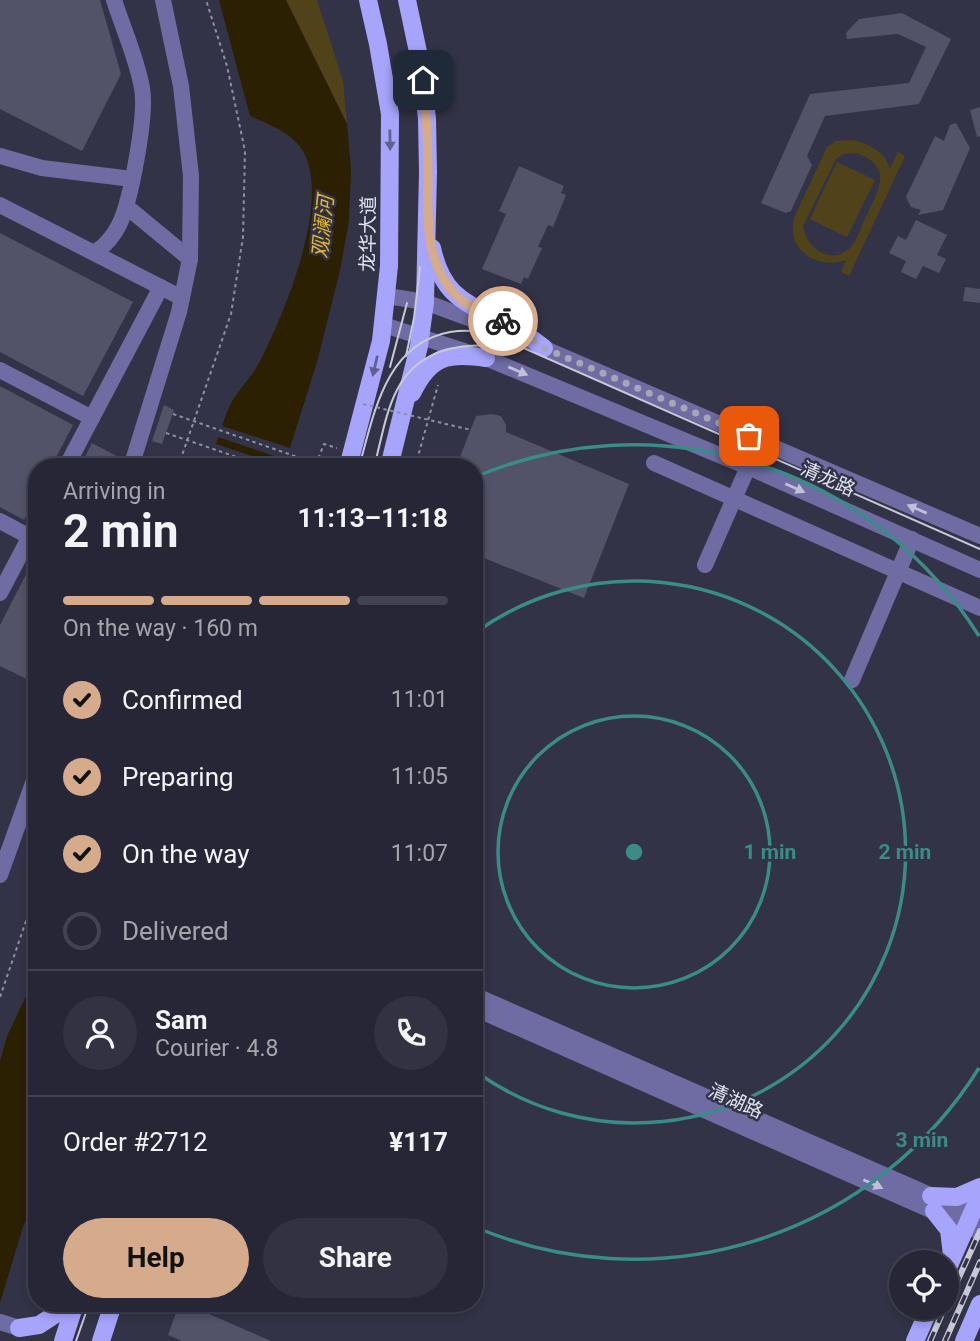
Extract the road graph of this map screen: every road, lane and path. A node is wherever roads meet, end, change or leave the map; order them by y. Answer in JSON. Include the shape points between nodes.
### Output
{"nodes":[{"id":1,"x":114,"y":0,"type":"edge"},
{"id":2,"x":163,"y":0,"type":"edge"},
{"id":3,"x":206,"y":0,"type":"edge"},
{"id":4,"x":368,"y":0,"type":"edge"},
{"id":5,"x":407,"y":0,"type":"edge"},
{"id":6,"x":0,"y":156,"type":"edge"},
{"id":7,"x":132,"y":179,"type":"junction"},
{"id":8,"x":0,"y":205,"type":"edge"},
{"id":9,"x":127,"y":207,"type":"junction"},
{"id":10,"x":426,"y":224,"type":"junction"},
{"id":11,"x":94,"y":253,"type":"junction"},
{"id":12,"x":190,"y":259,"type":"junction"},
{"id":13,"x":161,"y":287,"type":"junction"},
{"id":14,"x":387,"y":296,"type":"junction"},
{"id":15,"x":182,"y":298,"type":"junction"},
{"id":16,"x":425,"y":302,"type":"junction"},
{"id":17,"x":384,"y":325,"type":"junction"},
{"id":18,"x":421,"y":336,"type":"junction"},
{"id":19,"x":544,"y":348,"type":"junction"},
{"id":20,"x":486,"y":358,"type":"junction"},
{"id":21,"x":0,"y":370,"type":"edge"},
{"id":22,"x":438,"y":385,"type":"dead end"},
{"id":23,"x":363,"y":404,"type":"dead end"},
{"id":24,"x":403,"y":411,"type":"junction"},
{"id":25,"x":173,"y":414,"type":"dead end"},
{"id":26,"x":92,"y":418,"type":"junction"},
{"id":27,"x":428,"y":420,"type":"junction"},
{"id":28,"x":471,"y":430,"type":"dead end"},
{"id":29,"x":166,"y":433,"type":"dead end"},
{"id":30,"x":342,"y":449,"type":"dead end"},
{"id":31,"x":71,"y":458,"type":"edge"},
{"id":32,"x":134,"y":458,"type":"edge"},
{"id":33,"x":181,"y":458,"type":"edge"},
{"id":34,"x":240,"y":458,"type":"edge"},
{"id":35,"x":300,"y":458,"type":"edge"},
{"id":36,"x":318,"y":458,"type":"edge"},
{"id":37,"x":351,"y":458,"type":"edge"},
{"id":38,"x":391,"y":458,"type":"edge"},
{"id":39,"x":417,"y":458,"type":"edge"},
{"id":40,"x":654,"y":463,"type":"dead end"},
{"id":41,"x":748,"y":467,"type":"junction"},
{"id":42,"x":734,"y":499,"type":"junction"},
{"id":43,"x":0,"y":521,"type":"edge"},
{"id":44,"x":28,"y":529,"type":"edge"},
{"id":45,"x":980,"y":536,"type":"edge"},
{"id":46,"x":912,"y":539,"type":"junction"},
{"id":47,"x":28,"y":540,"type":"edge"},
{"id":48,"x":705,"y":565,"type":"dead end"},
{"id":49,"x":980,"y":570,"type":"edge"},
{"id":50,"x":898,"y":572,"type":"junction"},
{"id":51,"x":0,"y":593,"type":"edge"},
{"id":52,"x":980,"y":608,"type":"edge"},
{"id":53,"x":852,"y":680,"type":"dead end"},
{"id":54,"x":28,"y":797,"type":"edge"},
{"id":55,"x":0,"y":875,"type":"edge"},
{"id":56,"x":28,"y":916,"type":"edge"},
{"id":57,"x":0,"y":998,"type":"edge"},
{"id":58,"x":483,"y":999,"type":"edge"},
{"id":59,"x":483,"y":1012,"type":"edge"},
{"id":60,"x":980,"y":1187,"type":"edge"},
{"id":61,"x":980,"y":1195,"type":"edge"},
{"id":62,"x":933,"y":1204,"type":"junction"},
{"id":63,"x":974,"y":1222,"type":"edge"},
{"id":64,"x":953,"y":1250,"type":"edge"},
{"id":65,"x":958,"y":1250,"type":"edge"},
{"id":66,"x":980,"y":1304,"type":"edge"},
{"id":67,"x":60,"y":1312,"type":"edge"},
{"id":68,"x":71,"y":1312,"type":"edge"},
{"id":69,"x":110,"y":1312,"type":"edge"},
{"id":70,"x":924,"y":1320,"type":"edge"},
{"id":71,"x":0,"y":1322,"type":"edge"},
{"id":72,"x":19,"y":1328,"type":"junction"},
{"id":73,"x":34,"y":1341,"type":"edge"},
{"id":74,"x":62,"y":1341,"type":"edge"},
{"id":75,"x":101,"y":1341,"type":"edge"},
{"id":76,"x":915,"y":1341,"type":"edge"},
{"id":77,"x":964,"y":1341,"type":"edge"}],
"edges":[{"from":1,"to":7,"type":"street","via":[[142,87],[144,107]]},
{"from":2,"to":12,"type":"street","via":[[181,86],[190,163]]},
{"from":3,"to":33,"type":"path","via":[[227,66],[245,151],[243,237],[231,314]]},
{"from":4,"to":14,"type":"main road","name":"龙华大道","one_way":true,"via":[[390,114]]},
{"from":5,"to":10,"type":"main road","via":[[427,119]]},
{"from":6,"to":7,"type":"street","via":[[42,168]]},
{"from":7,"to":9,"type":"street"},
{"from":8,"to":11,"type":"street"},
{"from":9,"to":11,"type":"street","via":[[118,228]]},
{"from":9,"to":12,"type":"street"},
{"from":10,"to":16,"type":"main road"},
{"from":10,"to":19,"type":"main road","via":[[437,267],[454,293]]},
{"from":11,"to":13,"type":"street"},
{"from":12,"to":15,"type":"street"},
{"from":13,"to":15,"type":"street"},
{"from":13,"to":26,"type":"street"},
{"from":14,"to":16,"type":"street","name":"清龙路"},
{"from":14,"to":17,"type":"main road","name":"龙华大道"},
{"from":15,"to":32,"type":"street"},
{"from":16,"to":18,"type":"main road"},
{"from":16,"to":19,"type":"street","name":"清龙路"},
{"from":17,"to":18,"type":"street","name":"清龙路"},
{"from":17,"to":37,"type":"main road","name":"龙华大道","one_way":true},
{"from":18,"to":20,"type":"street","name":"清龙路"},
{"from":18,"to":24,"type":"main road"},
{"from":45,"to":19,"type":"street","name":"清龙路","one_way":true},
{"from":20,"to":24,"type":"main road","via":[[457,354],[436,361],[416,384]]},
{"from":20,"to":41,"type":"street","name":"清龙路","one_way":true},
{"from":21,"to":26,"type":"street"},
{"from":22,"to":27,"type":"path"},
{"from":23,"to":27,"type":"path","bridge":true},
{"from":24,"to":38,"type":"main road"},
{"from":25,"to":35,"type":"path","bridge":true},
{"from":26,"to":31,"type":"street"},
{"from":27,"to":28,"type":"path","bridge":true},
{"from":27,"to":39,"type":"path"},
{"from":29,"to":34,"type":"path","bridge":true},
{"from":30,"to":36,"type":"path","bridge":true,"via":[[324,444]]},
{"from":40,"to":42,"type":"street"},
{"from":41,"to":42,"type":"street"},
{"from":41,"to":46,"type":"street","name":"清龙路","one_way":true},
{"from":42,"to":48,"type":"street"},
{"from":42,"to":50,"type":"street"},
{"from":43,"to":44,"type":"street"},
{"from":46,"to":49,"type":"street","name":"清龙路"},
{"from":46,"to":50,"type":"street"},
{"from":47,"to":51,"type":"street"},
{"from":50,"to":52,"type":"street"},
{"from":50,"to":53,"type":"street"},
{"from":54,"to":55,"type":"street"},
{"from":56,"to":57,"type":"path"},
{"from":58,"to":62,"type":"street","name":"清湖路"},
{"from":59,"to":62,"type":"street","name":"清湖路","one_way":true},
{"from":60,"to":62,"type":"main road"},
{"from":61,"to":63,"type":"main road"},
{"from":62,"to":63,"type":"street","name":"清湖路"},
{"from":62,"to":64,"type":"main road","via":[[949,1230]]},
{"from":63,"to":65,"type":"main road"},
{"from":66,"to":77,"type":"main road"},
{"from":67,"to":72,"type":"main road","via":[[39,1325]]},
{"from":68,"to":74,"type":"main road"},
{"from":69,"to":75,"type":"main road"},
{"from":70,"to":76,"type":"main road"},
{"from":71,"to":72,"type":"street"},
{"from":72,"to":73,"type":"main road"}]}
